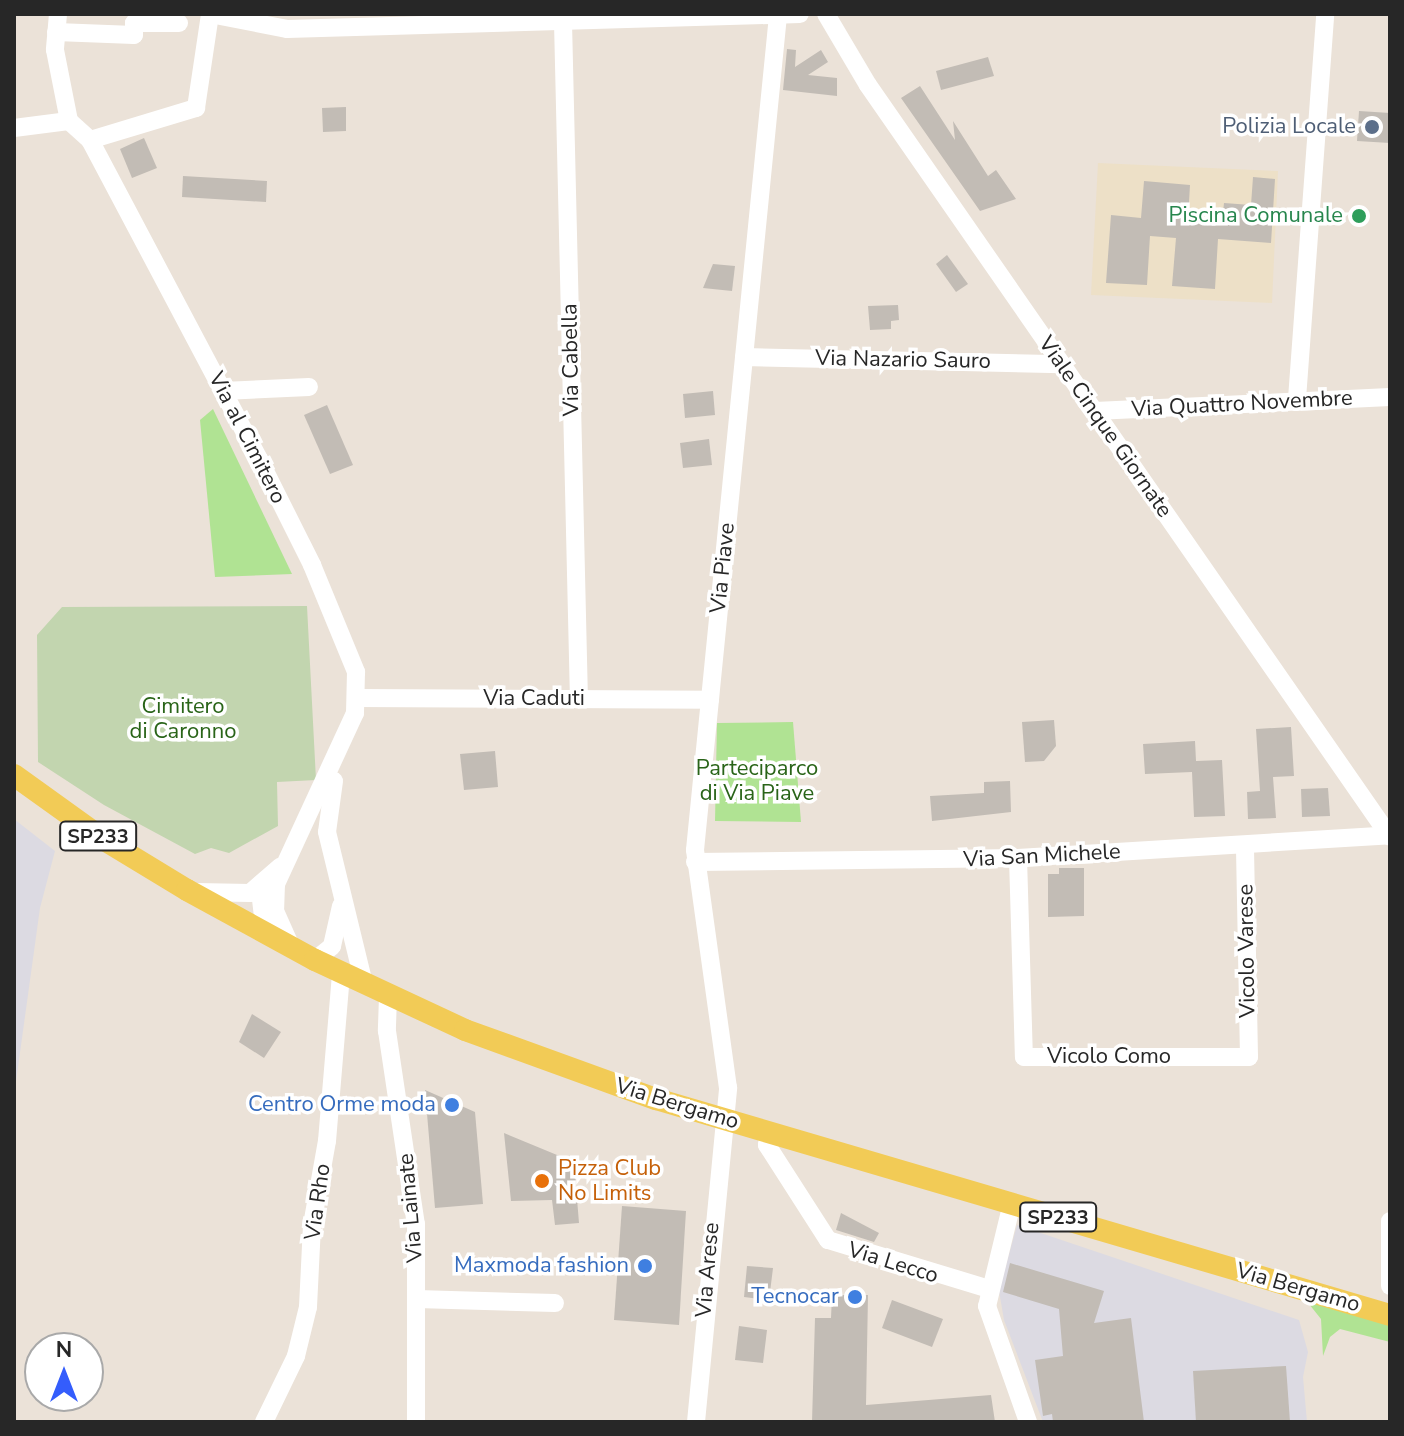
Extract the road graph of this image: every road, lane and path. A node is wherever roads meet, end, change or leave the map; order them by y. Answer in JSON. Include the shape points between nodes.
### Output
{"nodes":[{"id":1,"x":210,"y":14,"type":"edge"},
{"id":2,"x":800,"y":14,"type":"edge"},
{"id":3,"x":826,"y":14,"type":"edge"},
{"id":4,"x":1325,"y":14,"type":"edge"},
{"id":5,"x":778,"y":16,"type":"junction"},
{"id":6,"x":563,"y":22,"type":"junction"},
{"id":7,"x":57,"y":23,"type":"edge"},
{"id":8,"x":179,"y":23,"type":"dead end"},
{"id":9,"x":69,"y":121,"type":"junction"},
{"id":10,"x":14,"y":128,"type":"edge"},
{"id":11,"x":90,"y":140,"type":"junction"},
{"id":12,"x":744,"y":357,"type":"junction"},
{"id":13,"x":1062,"y":364,"type":"junction"},
{"id":14,"x":309,"y":387,"type":"dead end"},
{"id":15,"x":223,"y":391,"type":"junction"},
{"id":16,"x":1390,"y":397,"type":"edge"},
{"id":17,"x":1297,"y":399,"type":"junction"},
{"id":18,"x":1095,"y":411,"type":"junction"},
{"id":19,"x":358,"y":698,"type":"junction"},
{"id":20,"x":579,"y":699,"type":"junction"},
{"id":21,"x":710,"y":700,"type":"junction"},
{"id":22,"x":341,"y":747,"type":"junction"},
{"id":23,"x":14,"y":775,"type":"edge"},
{"id":24,"x":1390,"y":836,"type":"edge"},
{"id":25,"x":1245,"y":845,"type":"junction"},
{"id":26,"x":286,"y":858,"type":"junction"},
{"id":27,"x":330,"y":858,"type":"junction"},
{"id":28,"x":1018,"y":858,"type":"junction"},
{"id":29,"x":695,"y":862,"type":"junction"},
{"id":30,"x":267,"y":881,"type":"junction"},
{"id":31,"x":187,"y":890,"type":"junction"},
{"id":32,"x":342,"y":899,"type":"junction"},
{"id":33,"x":265,"y":934,"type":"junction"},
{"id":34,"x":292,"y":949,"type":"junction"},
{"id":35,"x":315,"y":960,"type":"junction"},
{"id":36,"x":341,"y":973,"type":"junction"},
{"id":37,"x":364,"y":984,"type":"junction"},
{"id":38,"x":388,"y":997,"type":"junction"},
{"id":39,"x":1249,"y":1057,"type":"joint"},
{"id":40,"x":725,"y":1119,"type":"junction"},
{"id":41,"x":769,"y":1132,"type":"junction"},
{"id":42,"x":1012,"y":1203,"type":"junction"},
{"id":43,"x":1390,"y":1221,"type":"edge"},
{"id":44,"x":1390,"y":1286,"type":"edge"},
{"id":45,"x":989,"y":1289,"type":"junction"},
{"id":46,"x":417,"y":1299,"type":"junction"},
{"id":47,"x":555,"y":1303,"type":"dead end"},
{"id":48,"x":1390,"y":1315,"type":"edge"},
{"id":49,"x":264,"y":1422,"type":"edge"},
{"id":50,"x":416,"y":1422,"type":"edge"},
{"id":51,"x":696,"y":1422,"type":"edge"},
{"id":52,"x":1028,"y":1422,"type":"edge"}],
"edges":[{"from":1,"to":6,"type":"street","via":[[287,29]]},
{"from":1,"to":11,"type":"street","via":[[196,108]]},
{"from":2,"to":5,"type":"street"},
{"from":3,"to":13,"type":"street","name":"Viale Cinque Giornate","via":[[868,85]]},
{"from":4,"to":17,"type":"street"},
{"from":5,"to":6,"type":"street"},
{"from":5,"to":12,"type":"street","name":"Via Piave"},
{"from":6,"to":20,"type":"street","name":"Via Cabella"},
{"from":7,"to":8,"type":"street","via":[[134,35],[134,23]]},
{"from":7,"to":9,"type":"street","via":[[59,85]]},
{"from":9,"to":10,"type":"street"},
{"from":9,"to":11,"type":"street","name":"Via al Cimitero"},
{"from":11,"to":15,"type":"street","name":"Via al Cimitero"},
{"from":12,"to":13,"type":"street","name":"Via Nazario Sauro"},
{"from":12,"to":21,"type":"street","name":"Via Piave"},
{"from":13,"to":18,"type":"street","name":"Viale Cinque Giornate"},
{"from":14,"to":15,"type":"street"},
{"from":15,"to":19,"type":"street","name":"Via al Cimitero","via":[[324,593],[356,672]]},
{"from":16,"to":17,"type":"street","name":"Via Quattro Novembre"},
{"from":17,"to":18,"type":"street","name":"Via Quattro Novembre"},
{"from":18,"to":24,"type":"street","name":"Viale Cinque Giornate"},
{"from":19,"to":20,"type":"street","name":"Via Caduti"},
{"from":19,"to":22,"type":"street","name":"Via al Cimitero"},
{"from":20,"to":21,"type":"street","name":"Via Caduti"},
{"from":21,"to":29,"type":"street","name":"Via Piave"},
{"from":22,"to":26,"type":"street"},
{"from":22,"to":27,"type":"street","via":[[327,812]]},
{"from":23,"to":31,"type":"main road","name":"Via Bergamo","number":"SP233","via":[[103,839]]},
{"from":24,"to":25,"type":"street","name":"Via San Michele"},
{"from":25,"to":28,"type":"street","name":"Via San Michele"},
{"from":25,"to":39,"type":"street","name":"Vicolo Varese"},
{"from":26,"to":27,"type":"street","via":[[305,846],[322,849]]},
{"from":26,"to":30,"type":"street"},
{"from":26,"to":34,"type":"street","via":[[275,911]]},
{"from":27,"to":32,"type":"street"},
{"from":28,"to":29,"type":"street","name":"Via San Michele"},
{"from":28,"to":39,"type":"street","name":"Vicolo Como","via":[[1024,1057]]},
{"from":29,"to":40,"type":"street","name":"Via Piave","via":[[728,1088]]},
{"from":30,"to":31,"type":"street","via":[[250,893],[227,896]]},
{"from":30,"to":33,"type":"street","via":[[260,891]]},
{"from":31,"to":33,"type":"main road","name":"Via Bergamo","number":"SP233"},
{"from":32,"to":35,"type":"street","via":[[335,939]]},
{"from":32,"to":37,"type":"street"},
{"from":33,"to":34,"type":"main road","name":"Via Bergamo","number":"SP233"},
{"from":34,"to":35,"type":"main road","name":"Via Bergamo","number":"SP233"},
{"from":35,"to":36,"type":"main road","name":"Via Bergamo","number":"SP233"},
{"from":36,"to":37,"type":"main road","name":"Via Bergamo","number":"SP233"},
{"from":36,"to":49,"type":"street","name":"Via Rho","via":[[327,1141],[312,1225],[308,1307],[296,1356]]},
{"from":37,"to":38,"type":"main road","name":"Via Bergamo","number":"SP233"},
{"from":38,"to":40,"type":"main road","name":"Via Bergamo","number":"SP233","via":[[539,1059]]},
{"from":38,"to":46,"type":"street","name":"Via Lainate","via":[[387,1031],[416,1224]]},
{"from":40,"to":41,"type":"main road","name":"Via Bergamo","number":"SP233"},
{"from":40,"to":51,"type":"street","name":"Via Arese"},
{"from":41,"to":42,"type":"main road","name":"Via Bergamo","number":"SP233"},
{"from":41,"to":45,"type":"street","name":"Via Lecco","via":[[767,1145],[828,1240]]},
{"from":42,"to":45,"type":"street"},
{"from":42,"to":48,"type":"main road","name":"Via Bergamo","number":"SP233"},
{"from":43,"to":44,"type":"street"},
{"from":45,"to":52,"type":"street","via":[[988,1319]]},
{"from":46,"to":47,"type":"street"},
{"from":46,"to":50,"type":"street","name":"Via Lainate"}]}
